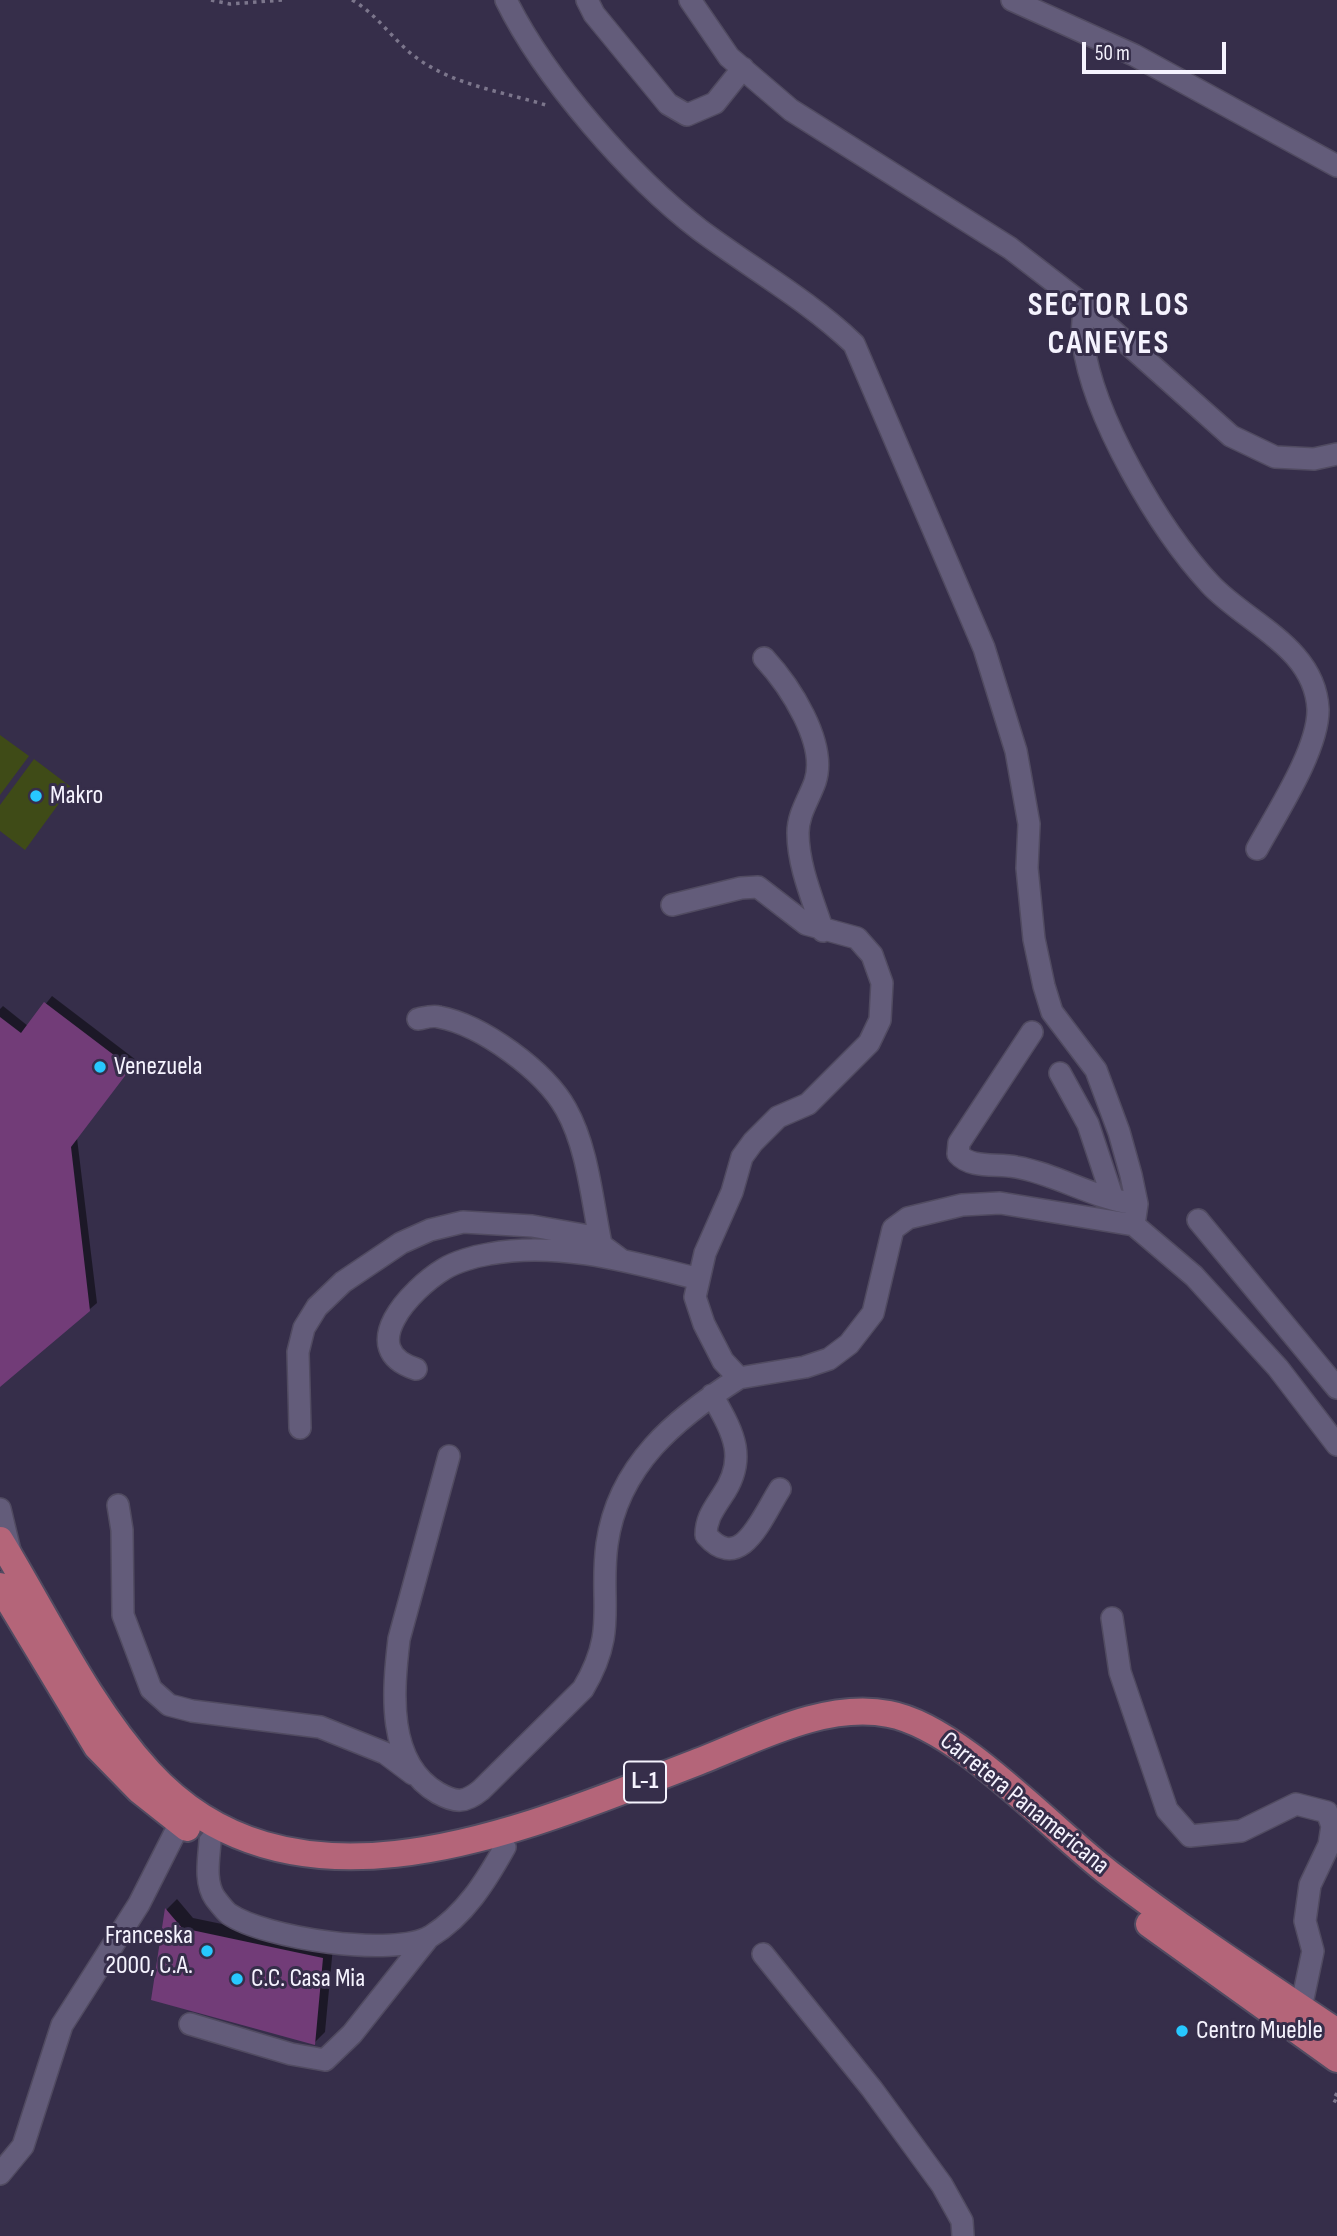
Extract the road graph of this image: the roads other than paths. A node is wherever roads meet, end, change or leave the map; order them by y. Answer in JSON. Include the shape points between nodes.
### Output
{"nodes":[{"id":1,"x":506,"y":0,"type":"edge"},
{"id":2,"x":587,"y":0,"type":"edge"},
{"id":3,"x":690,"y":0,"type":"edge"},
{"id":4,"x":1012,"y":0,"type":"edge"},
{"id":5,"x":743,"y":68,"type":"junction"},
{"id":6,"x":1337,"y":166,"type":"edge"},
{"id":7,"x":1084,"y":305,"type":"junction"},
{"id":8,"x":1337,"y":454,"type":"edge"},
{"id":9,"x":764,"y":658,"type":"dead end"},
{"id":10,"x":1257,"y":849,"type":"dead end"},
{"id":11,"x":672,"y":905,"type":"dead end"},
{"id":12,"x":823,"y":931,"type":"junction"},
{"id":13,"x":418,"y":1019,"type":"dead end"},
{"id":14,"x":1032,"y":1032,"type":"dead end"},
{"id":15,"x":1060,"y":1073,"type":"dead end"},
{"id":16,"x":1113,"y":1199,"type":"junction"},
{"id":17,"x":1136,"y":1214,"type":"junction"},
{"id":18,"x":1198,"y":1220,"type":"dead end"},
{"id":19,"x":601,"y":1244,"type":"junction"},
{"id":20,"x":620,"y":1259,"type":"junction"},
{"id":21,"x":699,"y":1279,"type":"junction"},
{"id":22,"x":416,"y":1369,"type":"dead end"},
{"id":23,"x":739,"y":1378,"type":"junction"},
{"id":24,"x":1337,"y":1388,"type":"edge"},
{"id":25,"x":712,"y":1395,"type":"junction"},
{"id":26,"x":300,"y":1428,"type":"dead end"},
{"id":27,"x":1337,"y":1445,"type":"edge"},
{"id":28,"x":449,"y":1455,"type":"dead end"},
{"id":29,"x":780,"y":1489,"type":"dead end"},
{"id":30,"x":118,"y":1505,"type":"dead end"},
{"id":31,"x":0,"y":1509,"type":"edge"},
{"id":32,"x":6,"y":1550,"type":"edge"},
{"id":33,"x":0,"y":1586,"type":"edge"},
{"id":34,"x":1112,"y":1618,"type":"dead end"},
{"id":35,"x":417,"y":1777,"type":"junction"},
{"id":36,"x":180,"y":1823,"type":"junction"},
{"id":37,"x":210,"y":1841,"type":"junction"},
{"id":38,"x":505,"y":1847,"type":"junction"},
{"id":39,"x":429,"y":1937,"type":"junction"},
{"id":40,"x":763,"y":1954,"type":"dead end"},
{"id":41,"x":1301,"y":2008,"type":"junction"},
{"id":42,"x":190,"y":2024,"type":"dead end"},
{"id":43,"x":1326,"y":2038,"type":"edge"},
{"id":44,"x":1337,"y":2059,"type":"edge"},
{"id":45,"x":1337,"y":2066,"type":"edge"},
{"id":46,"x":0,"y":2174,"type":"edge"},
{"id":47,"x":963,"y":2236,"type":"edge"}],
"edges":[{"from":1,"to":17,"type":"street","via":[[524,36],[639,175],[697,227],[832,323],[854,344],[984,648],[1016,751],[1025,800],[1034,939],[1044,986],[1052,1012],[1096,1070],[1119,1132]]},
{"from":2,"to":5,"type":"street","via":[[668,104],[687,115],[715,103]]},
{"from":3,"to":5,"type":"street","via":[[729,57]]},
{"from":4,"to":6,"type":"street","via":[[1134,55]]},
{"from":5,"to":7,"type":"street","via":[[791,110],[1010,248]]},
{"from":7,"to":8,"type":"street","via":[[1231,436],[1275,457],[1314,460]]},
{"from":7,"to":10,"type":"street","via":[[1082,339],[1090,375],[1124,457],[1175,540],[1211,586],[1271,634],[1312,681],[1318,711],[1305,760]]},
{"from":9,"to":12,"type":"street","via":[[787,682],[812,737],[818,765],[798,832],[806,878]]},
{"from":11,"to":12,"type":"street","via":[[758,887],[806,924]]},
{"from":12,"to":21,"type":"street","via":[[857,938],[872,955],[882,984],[880,1020],[869,1043],[841,1073],[808,1104],[778,1117],[747,1150]]},
{"from":13,"to":19,"type":"street","via":[[437,1016],[506,1046],[566,1108],[582,1154]]},
{"from":14,"to":16,"type":"street","via":[[959,1143],[958,1154],[972,1163],[1061,1178]]},
{"from":15,"to":16,"type":"street","via":[[1088,1124]]},
{"from":16,"to":17,"type":"street"},
{"from":17,"to":23,"type":"street","via":[[1000,1203],[962,1205],[908,1218],[893,1229],[873,1313],[849,1344],[829,1359],[805,1367]]},
{"from":17,"to":27,"type":"street","via":[[1278,1368]]},
{"from":18,"to":24,"type":"street"},
{"from":19,"to":20,"type":"street"},
{"from":19,"to":26,"type":"street","via":[[589,1236],[531,1226],[463,1222],[430,1230],[379,1256],[317,1307],[303,1328],[298,1352]]},
{"from":20,"to":21,"type":"street"},
{"from":20,"to":22,"type":"street","via":[[540,1249],[488,1254],[444,1268],[403,1306],[386,1335],[389,1353],[399,1363]]},
{"from":21,"to":23,"type":"street","via":[[695,1297],[704,1324],[723,1362]]},
{"from":23,"to":25,"type":"street"},
{"from":25,"to":29,"type":"street","via":[[733,1430],[736,1454],[732,1482],[706,1521],[706,1535],[717,1548],[742,1547]]},
{"from":25,"to":35,"type":"street","via":[[671,1426],[639,1464],[618,1503],[607,1544],[607,1628],[583,1689],[469,1800],[452,1801]]},
{"from":28,"to":35,"type":"street","via":[[399,1639],[397,1736]]},
{"from":30,"to":35,"type":"street","via":[[124,1615],[151,1689],[169,1705],[192,1712],[320,1727],[384,1753]]},
{"from":31,"to":32,"type":"street","number":"L-1"},
{"from":32,"to":41,"type":"main road","name":"Carretera Panamericana","number":"L-1","via":[[114,1731],[152,1775],[204,1819],[268,1846],[334,1857],[414,1853],[542,1821],[807,1720],[888,1713],[915,1721],[958,1745],[1110,1874]]},
{"from":33,"to":36,"type":"main road","name":"Carretera Panamericana","number":"L-1","via":[[97,1747]]},
{"from":34,"to":41,"type":"street","via":[[1121,1672],[1167,1810],[1190,1836],[1241,1830],[1296,1804],[1327,1812],[1332,1826],[1329,1845],[1310,1885],[1305,1921],[1313,1951]]},
{"from":36,"to":37,"type":"main road","name":"Carretera Panamericana","number":"L-1"},
{"from":36,"to":46,"type":"street","via":[[139,1904],[62,2025],[23,2146]]},
{"from":37,"to":38,"type":"main road","name":"Carretera Panamericana","number":"L-1","via":[[264,1863],[341,1875],[415,1870]]},
{"from":37,"to":39,"type":"street","via":[[208,1872],[213,1895],[229,1913],[303,1938],[358,1946]]},
{"from":38,"to":39,"type":"street","via":[[484,1886]]},
{"from":38,"to":43,"type":"main road","name":"Carretera Panamericana","number":"L-1","via":[[550,1836],[811,1735],[883,1729],[953,1760],[1099,1887]]},
{"from":39,"to":42,"type":"street","via":[[352,2034],[325,2060]]},
{"from":40,"to":47,"type":"street","via":[[942,2185],[962,2221]]},
{"from":41,"to":43,"type":"main road","name":"Carretera Panamericana","number":"L-1"},
{"from":43,"to":44,"type":"main road","name":"Carretera Panamericana","number":"L-1"},
{"from":43,"to":45,"type":"street"}]}
